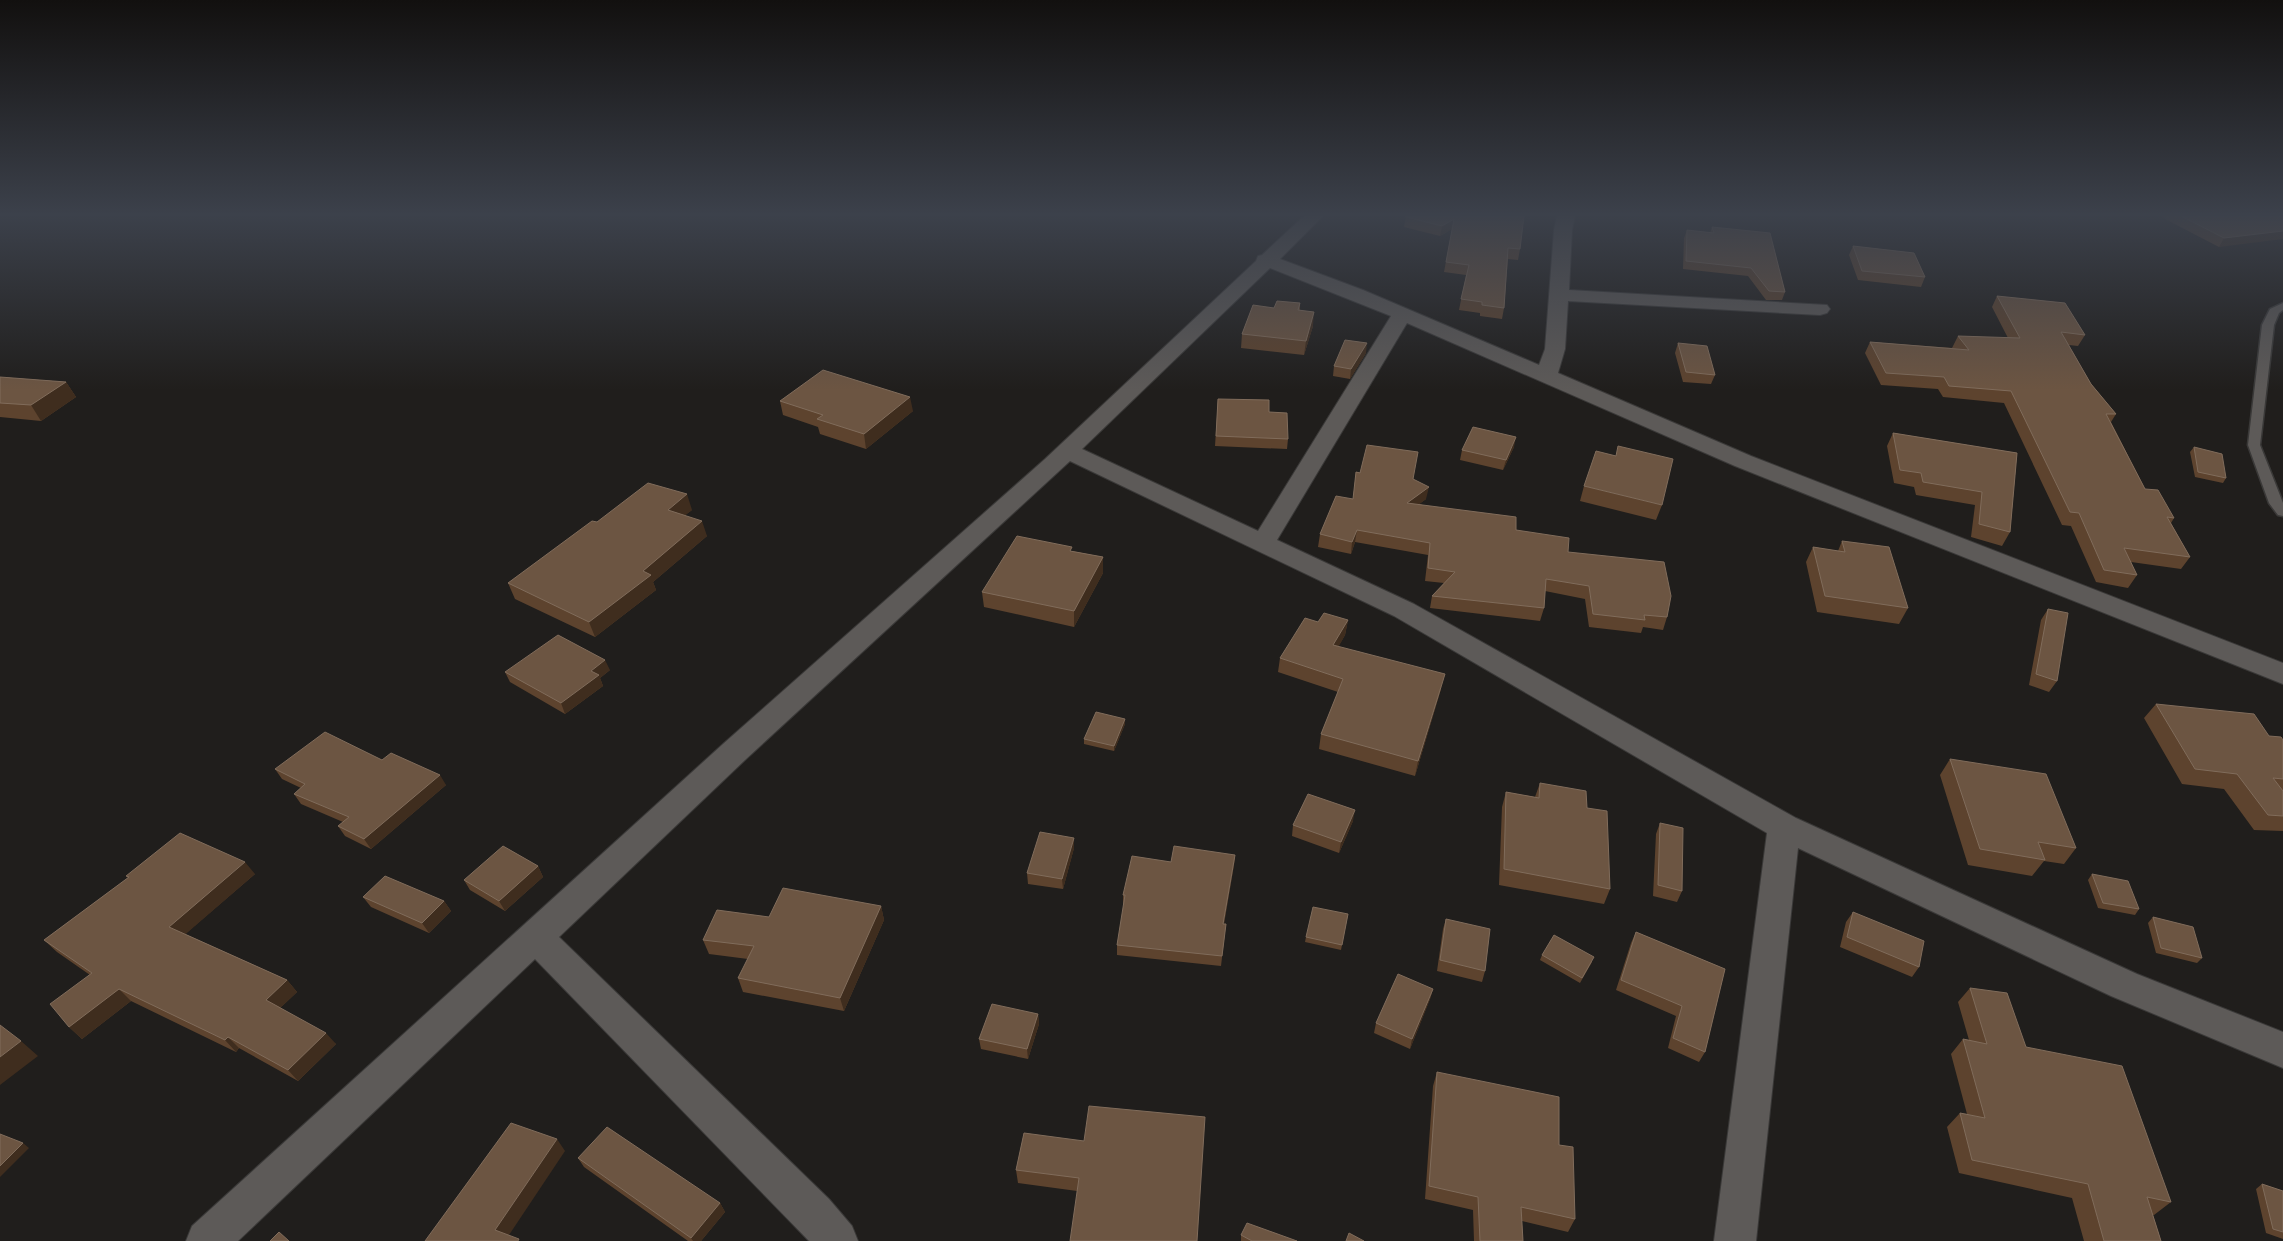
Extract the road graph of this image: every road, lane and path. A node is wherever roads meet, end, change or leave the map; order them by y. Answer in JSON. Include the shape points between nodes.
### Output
{"nodes":[{"id":1,"x":1251,"y":274,"type":"edge"},
{"id":2,"x":1302,"y":274,"type":"edge"},
{"id":3,"x":1561,"y":274,"type":"edge"},
{"id":4,"x":1560,"y":295,"type":"junction"},
{"id":5,"x":2283,"y":306,"type":"edge"},
{"id":6,"x":1820,"y":309,"type":"dead end"},
{"id":7,"x":1402,"y":314,"type":"junction"},
{"id":8,"x":1546,"y":377,"type":"junction"},
{"id":9,"x":1067,"y":450,"type":"junction"},
{"id":10,"x":2283,"y":512,"type":"edge"},
{"id":11,"x":1263,"y":543,"type":"junction"},
{"id":12,"x":2283,"y":674,"type":"edge"},
{"id":13,"x":1784,"y":827,"type":"junction"},
{"id":14,"x":535,"y":936,"type":"junction"},
{"id":15,"x":2283,"y":1050,"type":"edge"},
{"id":16,"x":207,"y":1241,"type":"edge"},
{"id":17,"x":837,"y":1241,"type":"edge"},
{"id":18,"x":1735,"y":1241,"type":"edge"}],
"edges":[{"from":1,"to":9,"type":"street"},
{"from":2,"to":7,"type":"street"},
{"from":3,"to":4,"type":"street"},
{"from":4,"to":6,"type":"street"},
{"from":4,"to":8,"type":"street","via":[[1555,349]]},
{"from":5,"to":10,"type":"lane","via":[[2274,311],[2268,326],[2254,446],[2276,503]]},
{"from":7,"to":8,"type":"street"},
{"from":7,"to":11,"type":"street"},
{"from":8,"to":12,"type":"street","via":[[1743,461]]},
{"from":9,"to":11,"type":"street"},
{"from":9,"to":14,"type":"street"},
{"from":11,"to":13,"type":"street","via":[[1404,610]]},
{"from":13,"to":15,"type":"street","via":[[2124,985]]},
{"from":13,"to":18,"type":"street"},
{"from":14,"to":16,"type":"street"},
{"from":14,"to":17,"type":"street","via":[[814,1214]]}]}
